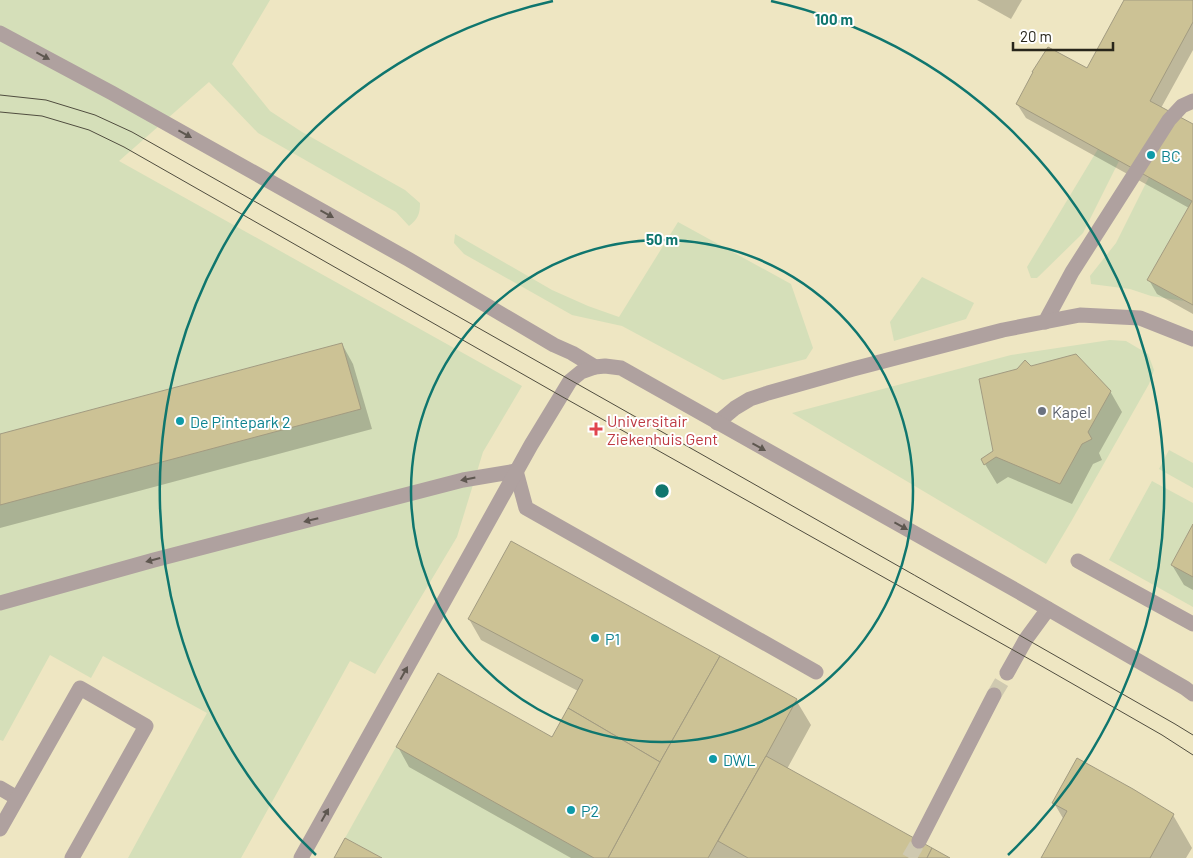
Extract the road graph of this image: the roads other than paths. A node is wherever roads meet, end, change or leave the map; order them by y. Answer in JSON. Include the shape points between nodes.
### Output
{"nodes":[{"id":1,"x":0,"y":33,"type":"edge"},
{"id":2,"x":1193,"y":101,"type":"edge"},
{"id":3,"x":1045,"y":322,"type":"junction"},
{"id":4,"x":1193,"y":339,"type":"edge"},
{"id":5,"x":594,"y":367,"type":"junction"},
{"id":6,"x":717,"y":423,"type":"junction"},
{"id":7,"x":516,"y":471,"type":"junction"},
{"id":8,"x":1078,"y":560,"type":"dead end"},
{"id":9,"x":0,"y":602,"type":"edge"},
{"id":10,"x":1048,"y":609,"type":"junction"},
{"id":11,"x":1193,"y":624,"type":"edge"},
{"id":12,"x":816,"y":672,"type":"dead end"},
{"id":13,"x":1007,"y":673,"type":"tunnel mouth"},
{"id":14,"x":1193,"y":694,"type":"edge"},
{"id":15,"x":994,"y":695,"type":"tunnel mouth"},
{"id":16,"x":0,"y":788,"type":"edge"},
{"id":17,"x":17,"y":798,"type":"junction"},
{"id":18,"x":0,"y":829,"type":"edge"},
{"id":19,"x":919,"y":840,"type":"tunnel mouth"},
{"id":20,"x":72,"y":858,"type":"edge"},
{"id":21,"x":301,"y":858,"type":"edge"}],
"edges":[{"from":1,"to":5,"type":"lane","one_way":true,"via":[[112,93]]},
{"from":2,"to":3,"type":"lane","via":[[1182,106],[1169,120],[1072,272]]},
{"from":3,"to":4,"type":"lane","via":[[1080,315],[1140,318]]},
{"from":3,"to":6,"type":"lane","via":[[1003,330],[768,393],[750,399]]},
{"from":5,"to":6,"type":"lane","via":[[621,368]]},
{"from":5,"to":7,"type":"lane","via":[[570,381]]},
{"from":6,"to":10,"type":"lane","one_way":true},
{"from":7,"to":9,"type":"lane","one_way":true,"via":[[463,480]]},
{"from":7,"to":12,"type":"lane","via":[[526,508]]},
{"from":21,"to":7,"type":"lane","one_way":true},
{"from":8,"to":11,"type":"lane"},
{"from":10,"to":13,"type":"lane","via":[[1026,638]]},
{"from":10,"to":14,"type":"lane"},
{"from":15,"to":19,"type":"lane"},
{"from":16,"to":17,"type":"lane"},
{"from":17,"to":18,"type":"lane"},
{"from":17,"to":20,"type":"lane","via":[[80,688],[146,726]]}]}
